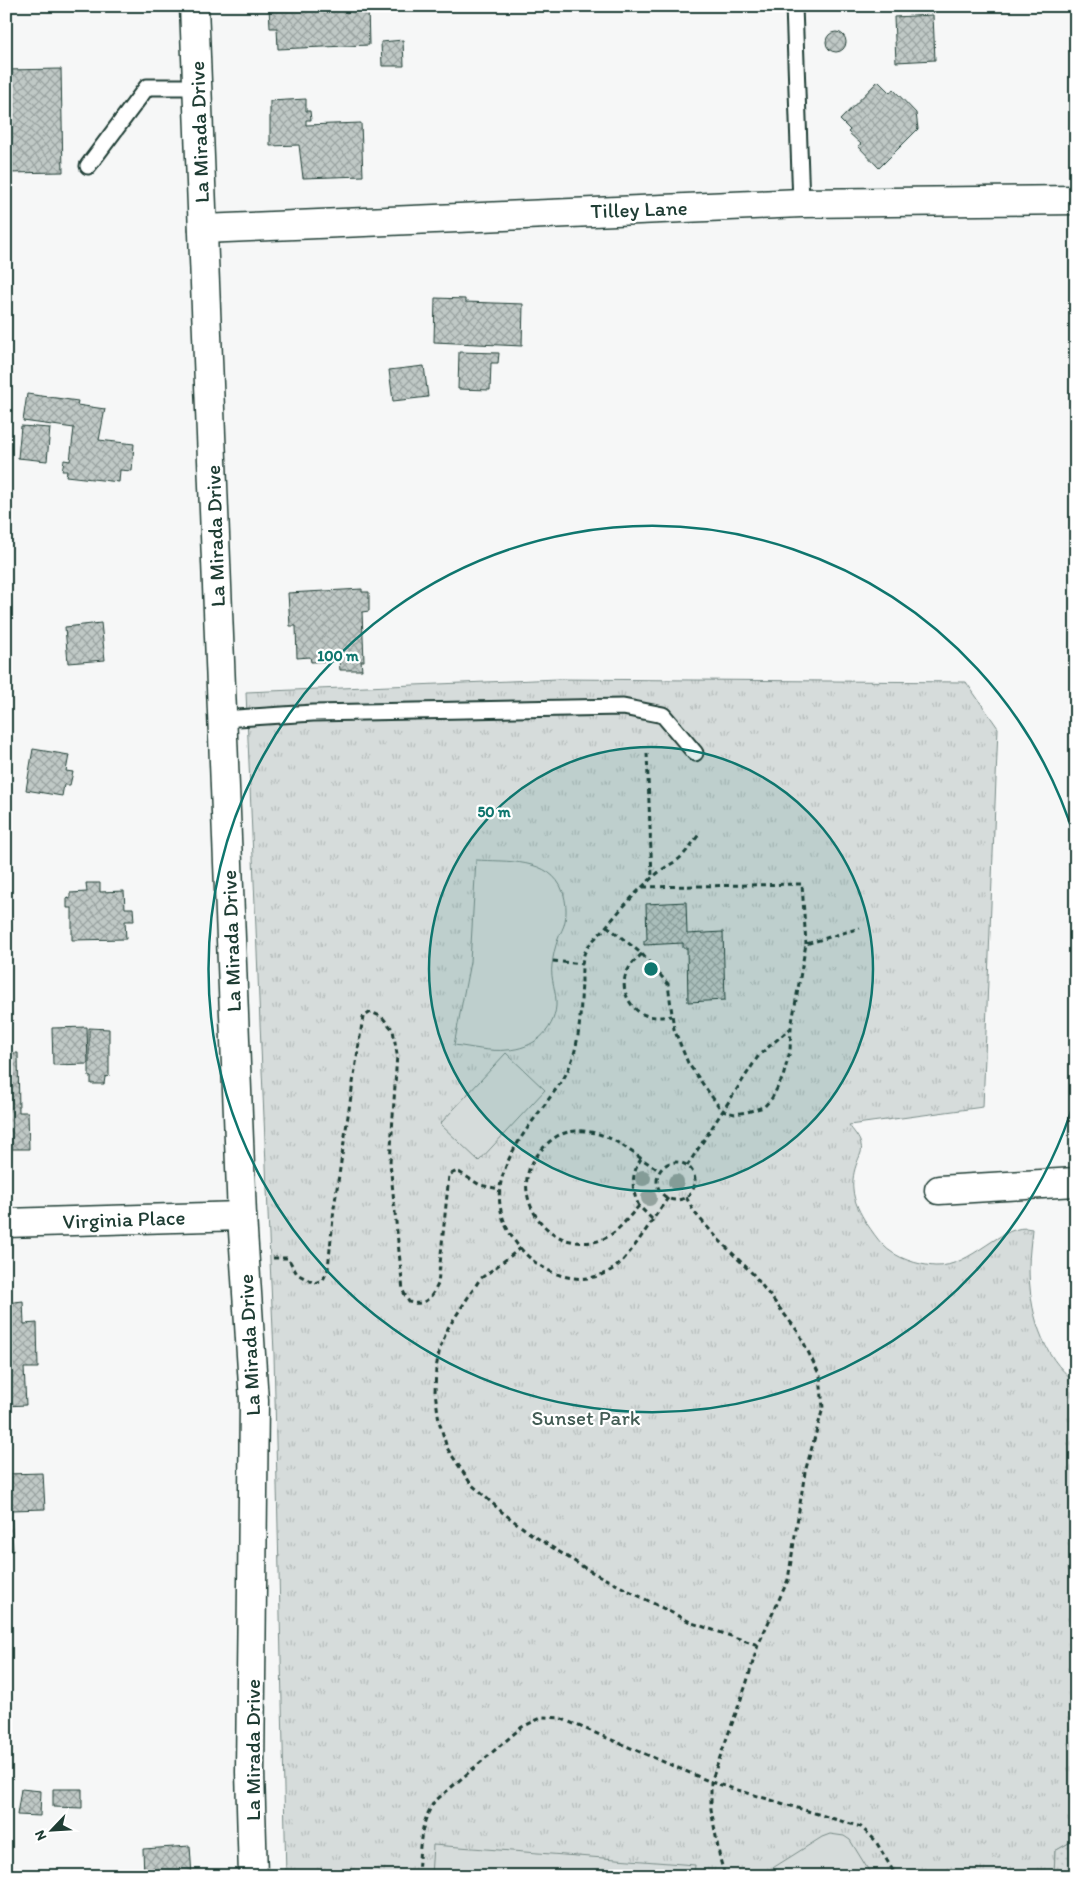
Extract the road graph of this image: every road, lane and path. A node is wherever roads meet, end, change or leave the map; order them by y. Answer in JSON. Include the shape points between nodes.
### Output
{"nodes":[{"id":1,"x":194,"y":6,"type":"edge"},
{"id":2,"x":794,"y":6,"type":"edge"},
{"id":3,"x":197,"y":87,"type":"junction"},
{"id":4,"x":88,"y":166,"type":"dead end"},
{"id":5,"x":1076,"y":200,"type":"edge"},
{"id":6,"x":800,"y":203,"type":"junction"},
{"id":7,"x":203,"y":228,"type":"junction"},
{"id":8,"x":222,"y":720,"type":"junction"},
{"id":9,"x":647,"y":753,"type":"dead end"},
{"id":10,"x":695,"y":753,"type":"dead end"},
{"id":11,"x":700,"y":833,"type":"dead end"},
{"id":12,"x":652,"y":878,"type":"junction"},
{"id":13,"x":643,"y":887,"type":"junction"},
{"id":14,"x":607,"y":926,"type":"junction"},
{"id":15,"x":860,"y":928,"type":"dead end"},
{"id":16,"x":806,"y":944,"type":"junction"},
{"id":17,"x":642,"y":954,"type":"junction"},
{"id":18,"x":553,"y":961,"type":"dead end"},
{"id":19,"x":583,"y":964,"type":"junction"},
{"id":20,"x":672,"y":1016,"type":"junction"},
{"id":21,"x":791,"y":1028,"type":"junction"},
{"id":22,"x":722,"y":1111,"type":"junction"},
{"id":23,"x":641,"y":1158,"type":"junction"},
{"id":24,"x":687,"y":1166,"type":"junction"},
{"id":25,"x":660,"y":1171,"type":"junction"},
{"id":26,"x":1076,"y":1182,"type":"edge"},
{"id":27,"x":500,"y":1190,"type":"junction"},
{"id":28,"x":939,"y":1190,"type":"dead end"},
{"id":29,"x":686,"y":1197,"type":"junction"},
{"id":30,"x":668,"y":1198,"type":"junction"},
{"id":31,"x":639,"y":1206,"type":"junction"},
{"id":32,"x":242,"y":1216,"type":"junction"},
{"id":33,"x":652,"y":1219,"type":"junction"},
{"id":34,"x":6,"y":1223,"type":"edge"},
{"id":35,"x":521,"y":1248,"type":"junction"},
{"id":36,"x":244,"y":1257,"type":"junction"},
{"id":37,"x":758,"y":1645,"type":"junction"},
{"id":38,"x":711,"y":1782,"type":"junction"},
{"id":39,"x":253,"y":1876,"type":"edge"},
{"id":40,"x":418,"y":1876,"type":"edge"},
{"id":41,"x":725,"y":1876,"type":"edge"},
{"id":42,"x":896,"y":1876,"type":"edge"}],
"edges":[{"from":1,"to":3,"type":"street","name":"La Mirada Drive"},
{"from":2,"to":6,"type":"lane"},
{"from":3,"to":4,"type":"lane","via":[[147,86]]},
{"from":3,"to":7,"type":"street","name":"La Mirada Drive"},
{"from":5,"to":6,"type":"street","name":"Tilley Lane"},
{"from":6,"to":7,"type":"street","name":"Tilley Lane"},
{"from":7,"to":8,"type":"street","name":"La Mirada Drive"},
{"from":8,"to":10,"type":"lane","via":[[313,713],[623,707],[663,715]]},
{"from":8,"to":32,"type":"street","name":"La Mirada Drive"},
{"from":9,"to":12,"type":"path"},
{"from":11,"to":12,"type":"path","via":[[681,857]]},
{"from":12,"to":13,"type":"path"},
{"from":13,"to":14,"type":"path"},
{"from":13,"to":16,"type":"path","via":[[802,884]]},
{"from":14,"to":17,"type":"path"},
{"from":14,"to":19,"type":"path","via":[[585,951]]},
{"from":15,"to":16,"type":"path"},
{"from":16,"to":21,"type":"path"},
{"from":17,"to":20,"type":"path","via":[[668,984]]},
{"from":17,"to":20,"type":"path","via":[[626,973],[624,981],[629,1002],[644,1015]]},
{"from":18,"to":19,"type":"path"},
{"from":19,"to":27,"type":"path","via":[[577,1047],[566,1075],[521,1137],[505,1167]]},
{"from":20,"to":22,"type":"path","via":[[688,1063]]},
{"from":21,"to":22,"type":"path","via":[[759,1055]]},
{"from":21,"to":22,"type":"path","via":[[790,1051],[783,1077],[772,1098],[764,1106],[747,1112]]},
{"from":22,"to":24,"type":"path"},
{"from":23,"to":25,"type":"path"},
{"from":23,"to":31,"type":"path","via":[[633,1179],[634,1196]]},
{"from":23,"to":31,"type":"path","via":[[595,1132],[560,1134],[536,1156],[528,1173],[527,1188],[530,1203],[546,1229],[572,1242],[602,1240],[616,1231]]},
{"from":24,"to":25,"type":"path","via":[[676,1162]]},
{"from":24,"to":29,"type":"path","via":[[695,1182]]},
{"from":25,"to":30,"type":"path","via":[[658,1183]]},
{"from":26,"to":28,"type":"street"},
{"from":27,"to":35,"type":"path","via":[[501,1211],[510,1233]]},
{"from":27,"to":36,"type":"path","via":[[480,1185],[457,1171],[449,1175],[438,1284],[434,1295],[426,1302],[410,1302],[403,1291],[390,1163],[397,1054],[393,1030],[382,1017],[371,1012],[363,1017],[328,1269],[323,1280],[314,1283],[306,1280],[297,1274],[288,1258]]},
{"from":29,"to":30,"type":"path"},
{"from":29,"to":37,"type":"path","via":[[700,1219],[753,1274],[799,1333],[820,1376],[823,1408],[805,1472],[788,1580]]},
{"from":30,"to":33,"type":"path"},
{"from":31,"to":33,"type":"path"},
{"from":32,"to":34,"type":"street","name":"Virginia Place"},
{"from":32,"to":36,"type":"street","name":"La Mirada Drive"},
{"from":33,"to":35,"type":"path","via":[[629,1254],[614,1268],[586,1279],[568,1279],[546,1271]]},
{"from":35,"to":37,"type":"path","via":[[480,1279],[448,1328],[440,1348],[435,1392],[447,1448],[471,1484],[502,1512],[588,1570],[692,1624]]},
{"from":36,"to":39,"type":"street","name":"La Mirada Drive","via":[[254,1401],[250,1772]]},
{"from":37,"to":38,"type":"path"},
{"from":38,"to":40,"type":"path","via":[[560,1718],[543,1717],[522,1727],[434,1802],[422,1830]]},
{"from":38,"to":41,"type":"path","via":[[711,1809]]},
{"from":38,"to":42,"type":"path","via":[[861,1827],[875,1840]]}]}
